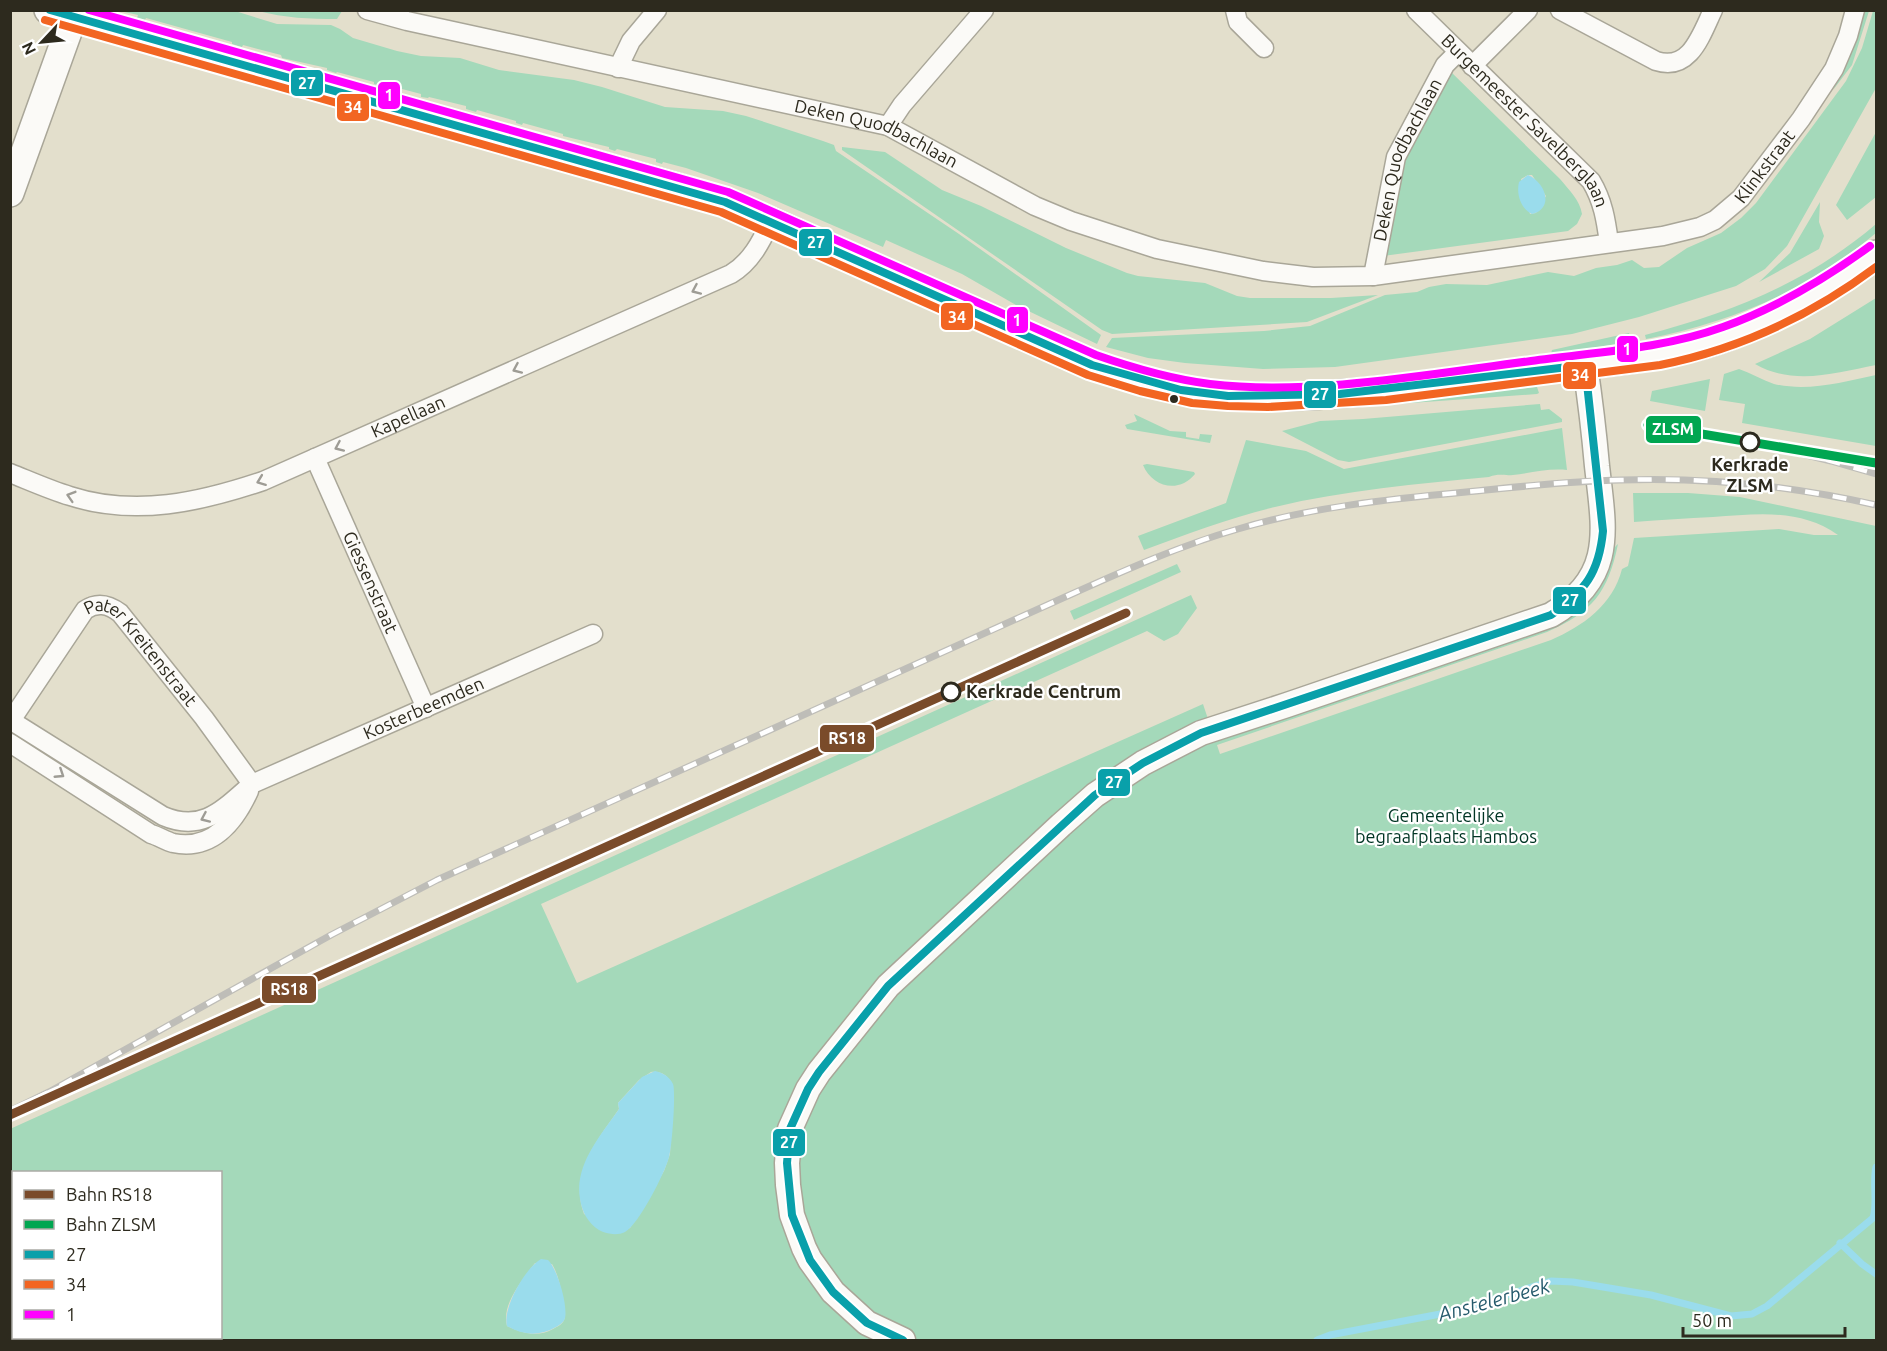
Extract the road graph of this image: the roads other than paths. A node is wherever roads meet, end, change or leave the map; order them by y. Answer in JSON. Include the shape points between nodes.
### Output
{"nodes":[{"id":1,"x":367,"y":10,"type":"edge"},
{"id":2,"x":657,"y":10,"type":"edge"},
{"id":3,"x":984,"y":10,"type":"edge"},
{"id":4,"x":1235,"y":10,"type":"edge"},
{"id":5,"x":1416,"y":10,"type":"edge"},
{"id":6,"x":1528,"y":10,"type":"edge"},
{"id":7,"x":1560,"y":10,"type":"edge"},
{"id":8,"x":1713,"y":10,"type":"edge"},
{"id":9,"x":1855,"y":10,"type":"edge"},
{"id":10,"x":61,"y":14,"type":"edge"},
{"id":11,"x":1264,"y":48,"type":"dead end"},
{"id":12,"x":1458,"y":52,"type":"junction"},
{"id":13,"x":1472,"y":66,"type":"junction"},
{"id":14,"x":618,"y":68,"type":"junction"},
{"id":15,"x":888,"y":126,"type":"junction"},
{"id":16,"x":10,"y":194,"type":"edge"},
{"id":17,"x":771,"y":221,"type":"junction"},
{"id":18,"x":1610,"y":243,"type":"junction"},
{"id":19,"x":1876,"y":254,"type":"edge"},
{"id":20,"x":1373,"y":276,"type":"junction"},
{"id":21,"x":1585,"y":365,"type":"junction"},
{"id":22,"x":315,"y":458,"type":"junction"},
{"id":23,"x":10,"y":473,"type":"edge"},
{"id":24,"x":593,"y":634,"type":"dead end"},
{"id":25,"x":426,"y":708,"type":"junction"},
{"id":26,"x":11,"y":721,"type":"edge"},
{"id":27,"x":10,"y":742,"type":"edge"},
{"id":28,"x":252,"y":784,"type":"junction"},
{"id":29,"x":903,"y":1341,"type":"edge"}],
"edges":[{"from":1,"to":14,"type":"street","name":"Deken Quodbachlaan"},
{"from":2,"to":14,"type":"street","via":[[631,41]]},
{"from":3,"to":15,"type":"street"},
{"from":4,"to":11,"type":"street","via":[[1238,21]]},
{"from":5,"to":12,"type":"street","name":"Burgemeester Savelberglaan"},
{"from":6,"to":13,"type":"street"},
{"from":7,"to":8,"type":"street","via":[[1656,61],[1670,64],[1685,59],[1693,50]]},
{"from":9,"to":18,"type":"street","name":"Klinkstraat","via":[[1834,69],[1742,198],[1700,227]]},
{"from":10,"to":16,"type":"main road"},
{"from":10,"to":17,"type":"main road","via":[[677,187]]},
{"from":12,"to":13,"type":"street","name":"Burgemeester Savelberglaan"},
{"from":12,"to":20,"type":"street","name":"Deken Quodbachlaan","via":[[1445,65],[1396,157]]},
{"from":13,"to":18,"type":"street","name":"Burgemeester Savelberglaan","via":[[1591,181],[1600,197]]},
{"from":14,"to":15,"type":"street","name":"Deken Quodbachlaan"},
{"from":15,"to":20,"type":"street","name":"Deken Quodbachlaan","via":[[1035,206],[1128,241],[1263,271],[1312,277]]},
{"from":17,"to":21,"type":"main road","via":[[1092,365],[1181,390],[1228,396],[1341,394]]},
{"from":17,"to":22,"type":"street","name":"Kapellaan","one_way":true,"via":[[747,262],[731,274]]},
{"from":18,"to":20,"type":"street","name":"Deken Quodbachlaan"},
{"from":19,"to":21,"type":"main road","via":[[1815,296],[1726,337],[1661,355]]},
{"from":21,"to":29,"type":"street","via":[[1603,538],[1594,571],[1570,604],[1540,618],[1201,733],[1143,763],[1095,795],[888,986],[819,1072],[790,1129],[787,1163],[792,1215],[810,1260],[833,1292],[867,1323]]},
{"from":22,"to":23,"type":"street","name":"Kapellaan","one_way":true,"via":[[263,481],[181,504],[104,503],[71,497]]},
{"from":22,"to":25,"type":"street","name":"Giessenstraat"},
{"from":24,"to":25,"type":"street","name":"Kosterbeemden"},
{"from":25,"to":28,"type":"street","name":"Kosterbeemden"},
{"from":28,"to":26,"type":"street","name":"Kosterbeemden","one_way":true,"via":[[212,815],[197,822],[179,823]]},
{"from":26,"to":28,"type":"street","name":"Pater Kreitenstraat","via":[[85,610],[92,606],[111,607],[120,613]]},
{"from":27,"to":28,"type":"street","one_way":true,"via":[[151,834],[174,843],[198,843],[227,827]]}]}
